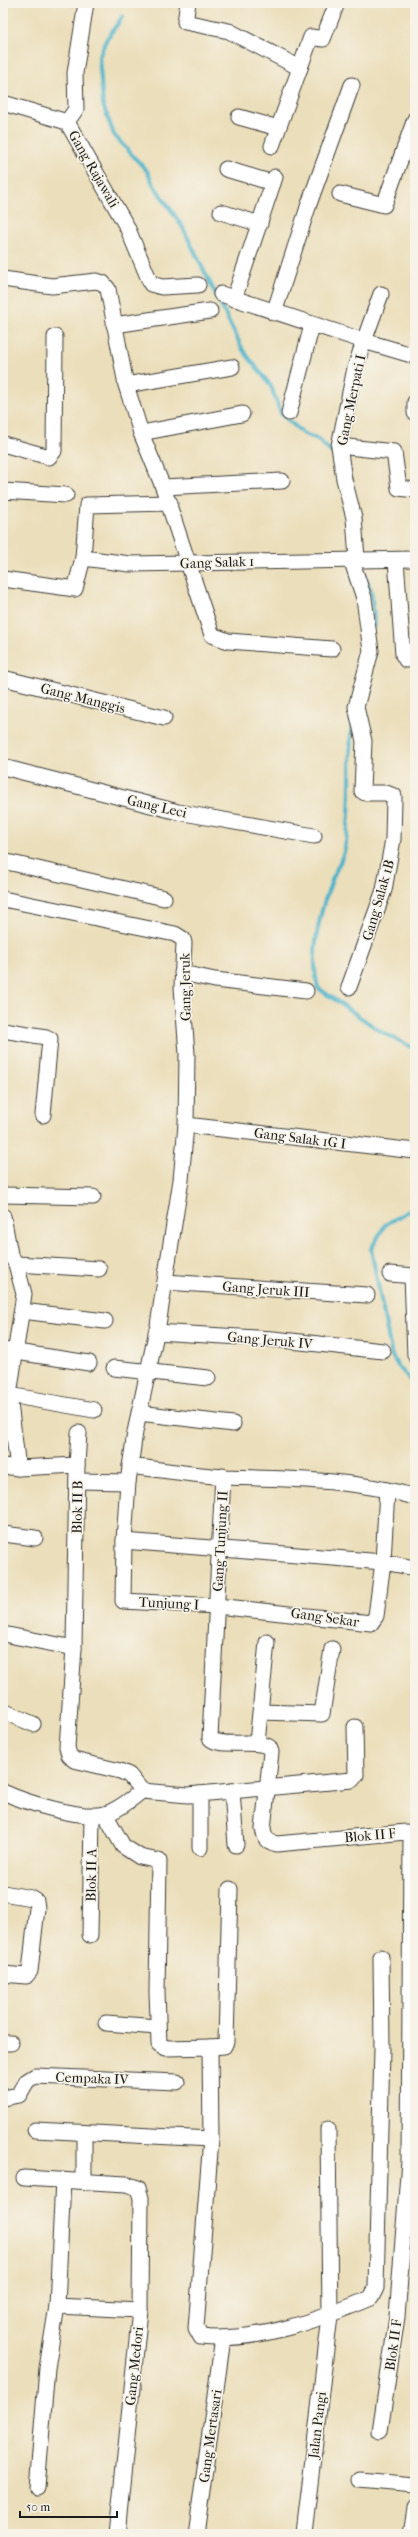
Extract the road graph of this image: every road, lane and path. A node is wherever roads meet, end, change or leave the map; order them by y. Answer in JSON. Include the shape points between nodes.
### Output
{"nodes":[{"id":1,"x":86,"y":3,"type":"edge"},
{"id":2,"x":337,"y":3,"type":"edge"},
{"id":3,"x":187,"y":10,"type":"edge"},
{"id":4,"x":300,"y":68,"type":"junction"},
{"id":5,"x":352,"y":85,"type":"dead end"},
{"id":6,"x":3,"y":103,"type":"edge"},
{"id":7,"x":240,"y":117,"type":"dead end"},
{"id":8,"x":415,"y":119,"type":"edge"},
{"id":9,"x":68,"y":122,"type":"junction"},
{"id":10,"x":278,"y":128,"type":"junction"},
{"id":11,"x":272,"y":146,"type":"dead end"},
{"id":12,"x":226,"y":170,"type":"dead end"},
{"id":13,"x":340,"y":194,"type":"dead end"},
{"id":14,"x":221,"y":212,"type":"dead end"},
{"id":15,"x":260,"y":224,"type":"junction"},
{"id":16,"x":3,"y":279,"type":"edge"},
{"id":17,"x":198,"y":285,"type":"dead end"},
{"id":18,"x":381,"y":294,"type":"dead end"},
{"id":19,"x":210,"y":311,"type":"dead end"},
{"id":20,"x":274,"y":313,"type":"junction"},
{"id":21,"x":114,"y":325,"type":"junction"},
{"id":22,"x":312,"y":325,"type":"junction"},
{"id":23,"x":55,"y":337,"type":"dead end"},
{"id":24,"x":364,"y":341,"type":"junction"},
{"id":25,"x":415,"y":356,"type":"edge"},
{"id":26,"x":232,"y":367,"type":"dead end"},
{"id":27,"x":126,"y":385,"type":"junction"},
{"id":28,"x":415,"y":402,"type":"edge"},
{"id":29,"x":289,"y":412,"type":"dead end"},
{"id":30,"x":415,"y":413,"type":"edge"},
{"id":31,"x":242,"y":414,"type":"dead end"},
{"id":32,"x":141,"y":433,"type":"junction"},
{"id":33,"x":3,"y":444,"type":"edge"},
{"id":34,"x":339,"y":446,"type":"junction"},
{"id":35,"x":282,"y":481,"type":"dead end"},
{"id":36,"x":163,"y":487,"type":"junction"},
{"id":37,"x":415,"y":490,"type":"edge"},
{"id":38,"x":3,"y":491,"type":"edge"},
{"id":39,"x":66,"y":495,"type":"dead end"},
{"id":40,"x":170,"y":503,"type":"junction"},
{"id":41,"x":83,"y":558,"type":"junction"},
{"id":42,"x":354,"y":559,"type":"junction"},
{"id":43,"x":415,"y":559,"type":"edge"},
{"id":44,"x":396,"y":560,"type":"junction"},
{"id":45,"x":190,"y":564,"type":"junction"},
{"id":46,"x":3,"y":579,"type":"edge"},
{"id":47,"x":332,"y":650,"type":"dead end"},
{"id":48,"x":415,"y":660,"type":"edge"},
{"id":49,"x":3,"y":678,"type":"edge"},
{"id":50,"x":164,"y":718,"type":"dead end"},
{"id":51,"x":3,"y":767,"type":"edge"},
{"id":52,"x":314,"y":836,"type":"dead end"},
{"id":53,"x":3,"y":861,"type":"edge"},
{"id":54,"x":164,"y":898,"type":"dead end"},
{"id":55,"x":3,"y":899,"type":"edge"},
{"id":56,"x":182,"y":973,"type":"junction"},
{"id":57,"x":349,"y":987,"type":"dead end"},
{"id":58,"x":306,"y":991,"type":"dead end"},
{"id":59,"x":3,"y":1030,"type":"edge"},
{"id":60,"x":43,"y":1115,"type":"dead end"},
{"id":61,"x":186,"y":1125,"type":"junction"},
{"id":62,"x":415,"y":1151,"type":"edge"},
{"id":63,"x":3,"y":1195,"type":"edge"},
{"id":64,"x":93,"y":1197,"type":"dead end"},
{"id":65,"x":3,"y":1216,"type":"edge"},
{"id":66,"x":16,"y":1264,"type":"junction"},
{"id":67,"x":99,"y":1269,"type":"dead end"},
{"id":68,"x":390,"y":1274,"type":"dead end"},
{"id":69,"x":413,"y":1276,"type":"edge"},
{"id":70,"x":165,"y":1282,"type":"junction"},
{"id":71,"x":367,"y":1295,"type":"dead end"},
{"id":72,"x":22,"y":1311,"type":"junction"},
{"id":73,"x":105,"y":1321,"type":"dead end"},
{"id":74,"x":156,"y":1332,"type":"junction"},
{"id":75,"x":8,"y":1351,"type":"edge"},
{"id":76,"x":383,"y":1351,"type":"dead end"},
{"id":77,"x":415,"y":1355,"type":"edge"},
{"id":78,"x":89,"y":1363,"type":"dead end"},
{"id":79,"x":114,"y":1368,"type":"dead end"},
{"id":80,"x":148,"y":1372,"type":"junction"},
{"id":81,"x":208,"y":1378,"type":"dead end"},
{"id":82,"x":9,"y":1395,"type":"junction"},
{"id":83,"x":94,"y":1410,"type":"dead end"},
{"id":84,"x":139,"y":1413,"type":"junction"},
{"id":85,"x":233,"y":1424,"type":"dead end"},
{"id":86,"x":79,"y":1434,"type":"dead end"},
{"id":87,"x":77,"y":1465,"type":"junction"},
{"id":88,"x":3,"y":1466,"type":"edge"},
{"id":89,"x":130,"y":1466,"type":"junction"},
{"id":90,"x":18,"y":1468,"type":"junction"},
{"id":91,"x":223,"y":1476,"type":"junction"},
{"id":92,"x":78,"y":1481,"type":"junction"},
{"id":93,"x":128,"y":1482,"type":"junction"},
{"id":94,"x":387,"y":1490,"type":"junction"},
{"id":95,"x":415,"y":1497,"type":"edge"},
{"id":96,"x":3,"y":1534,"type":"edge"},
{"id":97,"x":35,"y":1538,"type":"dead end"},
{"id":98,"x":124,"y":1541,"type":"junction"},
{"id":99,"x":219,"y":1548,"type":"junction"},
{"id":100,"x":383,"y":1562,"type":"junction"},
{"id":101,"x":415,"y":1568,"type":"edge"},
{"id":102,"x":122,"y":1599,"type":"joint"},
{"id":103,"x":217,"y":1606,"type":"junction"},
{"id":104,"x":3,"y":1634,"type":"edge"},
{"id":105,"x":267,"y":1642,"type":"dead end"},
{"id":106,"x":74,"y":1648,"type":"junction"},
{"id":107,"x":332,"y":1649,"type":"dead end"},
{"id":108,"x":3,"y":1710,"type":"edge"},
{"id":109,"x":261,"y":1712,"type":"junction"},
{"id":110,"x":33,"y":1724,"type":"dead end"},
{"id":111,"x":355,"y":1727,"type":"dead end"},
{"id":112,"x":258,"y":1743,"type":"junction"},
{"id":113,"x":268,"y":1787,"type":"junction"},
{"id":114,"x":142,"y":1790,"type":"junction"},
{"id":115,"x":232,"y":1791,"type":"junction"},
{"id":116,"x":3,"y":1792,"type":"edge"},
{"id":117,"x":200,"y":1794,"type":"junction"},
{"id":118,"x":98,"y":1815,"type":"junction"},
{"id":119,"x":236,"y":1845,"type":"dead end"},
{"id":120,"x":200,"y":1848,"type":"dead end"},
{"id":121,"x":230,"y":1889,"type":"dead end"},
{"id":122,"x":3,"y":1892,"type":"edge"},
{"id":123,"x":90,"y":1935,"type":"dead end"},
{"id":124,"x":381,"y":1957,"type":"dead end"},
{"id":125,"x":3,"y":1974,"type":"edge"},
{"id":126,"x":106,"y":2023,"type":"dead end"},
{"id":127,"x":157,"y":2027,"type":"junction"},
{"id":128,"x":210,"y":2047,"type":"junction"},
{"id":129,"x":177,"y":2082,"type":"dead end"},
{"id":130,"x":10,"y":2097,"type":"edge"},
{"id":131,"x":35,"y":2130,"type":"dead end"},
{"id":132,"x":328,"y":2130,"type":"dead end"},
{"id":133,"x":84,"y":2133,"type":"junction"},
{"id":134,"x":211,"y":2139,"type":"junction"},
{"id":135,"x":24,"y":2178,"type":"dead end"},
{"id":136,"x":63,"y":2180,"type":"junction"},
{"id":137,"x":84,"y":2180,"type":"junction"},
{"id":138,"x":58,"y":2306,"type":"junction"},
{"id":139,"x":140,"y":2310,"type":"junction"},
{"id":140,"x":330,"y":2316,"type":"junction"},
{"id":141,"x":224,"y":2338,"type":"junction"},
{"id":142,"x":380,"y":2430,"type":"dead end"},
{"id":143,"x":359,"y":2480,"type":"dead end"},
{"id":144,"x":415,"y":2486,"type":"edge"},
{"id":145,"x":37,"y":2488,"type":"dead end"},
{"id":146,"x":415,"y":2508,"type":"edge"},
{"id":147,"x":117,"y":2534,"type":"edge"},
{"id":148,"x":196,"y":2534,"type":"edge"},
{"id":149,"x":304,"y":2534,"type":"edge"},
{"id":150,"x":411,"y":2534,"type":"edge"}],
"edges":[{"from":1,"to":9,"type":"street","name":"Gang Rajawali","via":[[75,66],[76,109]]},
{"from":2,"to":4,"type":"street","via":[[323,39],[311,37]]},
{"from":3,"to":4,"type":"street","via":[[187,22],[229,31]]},
{"from":4,"to":10,"type":"street"},
{"from":5,"to":20,"type":"street","via":[[309,204]]},
{"from":6,"to":9,"type":"street"},
{"from":7,"to":10,"type":"street"},
{"from":8,"to":13,"type":"street","via":[[384,206]]},
{"from":9,"to":17,"type":"street","name":"Gang Rajawali","via":[[127,227],[151,284],[162,287]]},
{"from":10,"to":11,"type":"street"},
{"from":12,"to":15,"type":"street","via":[[274,180]]},
{"from":14,"to":15,"type":"street"},
{"from":15,"to":20,"type":"street","via":[[227,297]]},
{"from":16,"to":21,"type":"street","via":[[52,286],[96,281],[103,283],[108,289]]},
{"from":18,"to":24,"type":"street"},
{"from":19,"to":21,"type":"street"},
{"from":20,"to":22,"type":"street"},
{"from":21,"to":27,"type":"street"},
{"from":22,"to":24,"type":"street"},
{"from":22,"to":29,"type":"street"},
{"from":23,"to":33,"type":"street","via":[[54,451],[49,457]]},
{"from":24,"to":25,"type":"street","name":"Gang Merpati I"},
{"from":24,"to":34,"type":"street","name":"Gang Merpati I","via":[[355,368]]},
{"from":26,"to":27,"type":"street"},
{"from":27,"to":32,"type":"street"},
{"from":28,"to":30,"type":"street"},
{"from":31,"to":32,"type":"street"},
{"from":32,"to":36,"type":"street"},
{"from":34,"to":37,"type":"street","via":[[394,452],[399,488]]},
{"from":34,"to":42,"type":"street","name":"Gang Merpati I","via":[[339,458],[354,518]]},
{"from":35,"to":36,"type":"street"},
{"from":36,"to":40,"type":"street"},
{"from":38,"to":39,"type":"street"},
{"from":40,"to":41,"type":"street","via":[[89,503],[86,506]]},
{"from":40,"to":45,"type":"street"},
{"from":41,"to":45,"type":"street","name":"Gang Salak 1","via":[[130,564]]},
{"from":41,"to":46,"type":"street","via":[[75,589]]},
{"from":42,"to":44,"type":"street","name":"Gang Salak 1"},
{"from":42,"to":45,"type":"street","name":"Gang Salak 1"},
{"from":42,"to":57,"type":"street","name":"Gang Salak 1B","via":[[364,598],[371,651],[356,707],[364,741],[362,791],[390,794],[394,796],[394,800],[393,839],[384,890]]},
{"from":43,"to":44,"type":"street","name":"Gang Salak 1"},
{"from":44,"to":48,"type":"street","via":[[403,655],[406,660]]},
{"from":45,"to":47,"type":"street","via":[[209,632],[215,637],[228,641]]},
{"from":49,"to":50,"type":"street","name":"Gang Manggis"},
{"from":51,"to":52,"type":"street","name":"Gang Leci","via":[[178,812]]},
{"from":53,"to":54,"type":"street"},
{"from":55,"to":56,"type":"street","name":"Gang Jeruk","via":[[180,936],[184,943]]},
{"from":56,"to":58,"type":"street","via":[[215,980]]},
{"from":56,"to":61,"type":"street","name":"Gang Jeruk","via":[[187,1043]]},
{"from":59,"to":60,"type":"street","via":[[46,1036],[50,1039]]},
{"from":61,"to":62,"type":"street","name":"Gang Salak 1G I"},
{"from":61,"to":70,"type":"street","name":"Gang Jeruk","via":[[181,1180]]},
{"from":63,"to":64,"type":"street"},
{"from":65,"to":66,"type":"street","via":[[10,1254]]},
{"from":66,"to":67,"type":"street"},
{"from":66,"to":72,"type":"street","via":[[24,1289]]},
{"from":68,"to":69,"type":"street"},
{"from":69,"to":77,"type":"street"},
{"from":70,"to":71,"type":"street","name":"Gang Jeruk III"},
{"from":70,"to":74,"type":"street","name":"Gang Jeruk"},
{"from":72,"to":73,"type":"street"},
{"from":72,"to":75,"type":"street"},
{"from":74,"to":76,"type":"street","name":"Gang Jeruk IV","via":[[273,1339]]},
{"from":74,"to":80,"type":"street","name":"Gang Jeruk"},
{"from":75,"to":78,"type":"street"},
{"from":75,"to":82,"type":"street"},
{"from":79,"to":80,"type":"street"},
{"from":80,"to":81,"type":"street"},
{"from":80,"to":84,"type":"street","name":"Gang Jeruk"},
{"from":82,"to":83,"type":"street"},
{"from":82,"to":90,"type":"street"},
{"from":84,"to":85,"type":"street"},
{"from":84,"to":89,"type":"street","name":"Gang Jeruk"},
{"from":86,"to":87,"type":"street"},
{"from":87,"to":90,"type":"street","name":"Blok II B"},
{"from":87,"to":92,"type":"street","name":"Blok II B"},
{"from":88,"to":90,"type":"street","name":"Blok II B"},
{"from":89,"to":91,"type":"street"},
{"from":89,"to":93,"type":"street","name":"Gang Jeruk"},
{"from":91,"to":94,"type":"street","via":[[318,1481]]},
{"from":91,"to":99,"type":"street","name":"Gang Tunjung II"},
{"from":92,"to":93,"type":"street"},
{"from":92,"to":106,"type":"street","name":"Blok II B"},
{"from":93,"to":98,"type":"street","name":"Gang Jeruk"},
{"from":94,"to":95,"type":"street"},
{"from":94,"to":100,"type":"street"},
{"from":96,"to":97,"type":"street"},
{"from":98,"to":99,"type":"street"},
{"from":98,"to":102,"type":"street","name":"Gang Jeruk"},
{"from":99,"to":100,"type":"street"},
{"from":99,"to":103,"type":"street","name":"Gang Tunjung II"},
{"from":100,"to":101,"type":"street"},
{"from":100,"to":103,"type":"street","name":"Gang Sekar","via":[[376,1616],[371,1622]]},
{"from":102,"to":103,"type":"street","name":"Tunjung I"},
{"from":103,"to":112,"type":"street","name":"Gang Tunjung II","via":[[210,1738],[216,1742]]},
{"from":104,"to":106,"type":"street"},
{"from":105,"to":109,"type":"street"},
{"from":106,"to":114,"type":"street","name":"Blok II B","via":[[67,1747],[69,1755],[74,1760],[124,1773]]},
{"from":107,"to":109,"type":"street","via":[[322,1714]]},
{"from":108,"to":110,"type":"street"},
{"from":109,"to":112,"type":"street"},
{"from":111,"to":113,"type":"street","via":[[355,1778]]},
{"from":112,"to":113,"type":"street","via":[[269,1747],[271,1752]]},
{"from":113,"to":115,"type":"street"},
{"from":113,"to":142,"type":"street","name":"Blok II F","via":[[264,1829],[266,1840],[270,1842],[278,1844],[406,1832],[411,1837],[409,2162],[397,2322]]},
{"from":114,"to":117,"type":"street"},
{"from":114,"to":118,"type":"street","via":[[120,1808]]},
{"from":115,"to":117,"type":"street"},
{"from":115,"to":119,"type":"street"},
{"from":116,"to":118,"type":"street","via":[[55,1810]]},
{"from":117,"to":120,"type":"street"},
{"from":118,"to":123,"type":"street","name":"Blok II A"},
{"from":118,"to":127,"type":"street","via":[[123,1846],[140,1856],[159,1861]]},
{"from":121,"to":128,"type":"street","via":[[226,2042],[224,2046]]},
{"from":122,"to":125,"type":"street","via":[[31,1898],[36,1901],[37,1908],[30,1972],[26,1976]]},
{"from":124,"to":140,"type":"street","via":[[382,2049],[376,2288],[371,2298]]},
{"from":126,"to":127,"type":"street"},
{"from":127,"to":128,"type":"street","via":[[158,2041],[162,2047]]},
{"from":128,"to":134,"type":"street"},
{"from":129,"to":130,"type":"street","name":"Cempaka IV","via":[[35,2076],[29,2078]]},
{"from":131,"to":133,"type":"street"},
{"from":132,"to":140,"type":"street","name":"Jalan Pangi"},
{"from":133,"to":134,"type":"street"},
{"from":133,"to":137,"type":"street"},
{"from":134,"to":141,"type":"street","via":[[196,2328],[201,2337]]},
{"from":135,"to":136,"type":"street"},
{"from":136,"to":137,"type":"street"},
{"from":136,"to":138,"type":"street"},
{"from":137,"to":139,"type":"street","name":"Gang Medori","via":[[133,2184],[138,2188],[141,2198]]},
{"from":138,"to":139,"type":"street"},
{"from":138,"to":145,"type":"street","via":[[47,2368]]},
{"from":139,"to":147,"type":"street","name":"Gang Medori"},
{"from":140,"to":141,"type":"street","via":[[282,2329]]},
{"from":140,"to":149,"type":"street","name":"Jalan Pangi"},
{"from":141,"to":148,"type":"street","name":"Gang Mertasari"},
{"from":143,"to":144,"type":"street"},
{"from":146,"to":150,"type":"street"}]}
